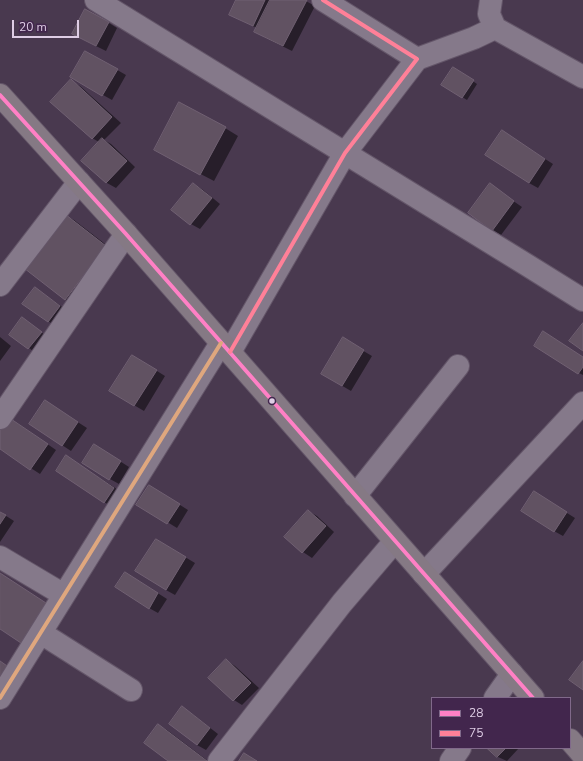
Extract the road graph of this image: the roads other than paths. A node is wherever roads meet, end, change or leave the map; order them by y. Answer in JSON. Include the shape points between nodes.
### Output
{"nodes":[{"id":1,"x":96,"y":0,"type":"edge"},
{"id":2,"x":323,"y":0,"type":"edge"},
{"id":3,"x":491,"y":0,"type":"edge"},
{"id":4,"x":494,"y":28,"type":"junction"},
{"id":5,"x":417,"y":59,"type":"junction"},
{"id":6,"x":583,"y":77,"type":"edge"},
{"id":7,"x":1,"y":96,"type":"edge"},
{"id":8,"x":345,"y":153,"type":"junction"},
{"id":9,"x":78,"y":182,"type":"junction"},
{"id":10,"x":126,"y":234,"type":"junction"},
{"id":11,"x":0,"y":285,"type":"edge"},
{"id":12,"x":583,"y":300,"type":"edge"},
{"id":13,"x":226,"y":347,"type":"junction"},
{"id":14,"x":458,"y":366,"type":"dead end"},
{"id":15,"x":583,"y":403,"type":"edge"},
{"id":16,"x":0,"y":418,"type":"edge"},
{"id":17,"x":355,"y":496,"type":"junction"},
{"id":18,"x":395,"y":541,"type":"junction"},
{"id":19,"x":0,"y":557,"type":"edge"},
{"id":20,"x":424,"y":574,"type":"junction"},
{"id":21,"x":64,"y":595,"type":"junction"},
{"id":22,"x":41,"y":633,"type":"junction"},
{"id":23,"x":512,"y":674,"type":"junction"},
{"id":24,"x":131,"y":690,"type":"dead end"},
{"id":25,"x":496,"y":697,"type":"edge"},
{"id":26,"x":532,"y":697,"type":"edge"},
{"id":27,"x":0,"y":698,"type":"edge"},
{"id":28,"x":459,"y":749,"type":"edge"},
{"id":29,"x":219,"y":761,"type":"edge"},
{"id":30,"x":450,"y":761,"type":"edge"}],
"edges":[{"from":1,"to":8,"type":"street"},
{"from":2,"to":5,"type":"street"},
{"from":3,"to":4,"type":"street","via":[[489,14]]},
{"from":4,"to":5,"type":"street"},
{"from":4,"to":6,"type":"street"},
{"from":5,"to":8,"type":"street"},
{"from":7,"to":9,"type":"main road"},
{"from":8,"to":12,"type":"street"},
{"from":8,"to":13,"type":"street"},
{"from":9,"to":10,"type":"main road"},
{"from":9,"to":11,"type":"street"},
{"from":10,"to":13,"type":"main road"},
{"from":10,"to":16,"type":"street"},
{"from":13,"to":17,"type":"main road"},
{"from":13,"to":21,"type":"street"},
{"from":14,"to":17,"type":"street"},
{"from":15,"to":20,"type":"street"},
{"from":17,"to":18,"type":"main road"},
{"from":18,"to":20,"type":"main road"},
{"from":18,"to":29,"type":"street","via":[[342,603]]},
{"from":19,"to":21,"type":"street"},
{"from":20,"to":23,"type":"main road"},
{"from":21,"to":22,"type":"street"},
{"from":22,"to":24,"type":"street"},
{"from":22,"to":27,"type":"street"},
{"from":23,"to":25,"type":"street"},
{"from":23,"to":26,"type":"main road"},
{"from":28,"to":30,"type":"street"}]}
